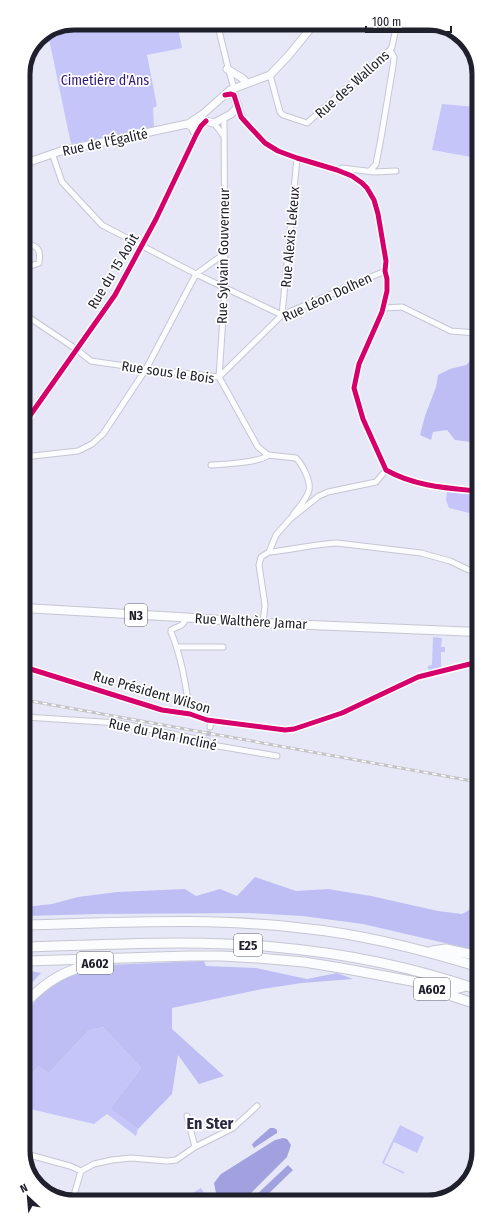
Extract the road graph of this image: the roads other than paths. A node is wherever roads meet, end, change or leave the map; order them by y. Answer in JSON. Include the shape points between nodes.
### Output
{"nodes":[{"id":1,"x":219,"y":30,"type":"edge"},
{"id":2,"x":309,"y":30,"type":"edge"},
{"id":3,"x":396,"y":30,"type":"edge"},
{"id":4,"x":390,"y":50,"type":"junction"},
{"id":5,"x":227,"y":69,"type":"junction"},
{"id":6,"x":270,"y":75,"type":"junction"},
{"id":7,"x":247,"y":83,"type":"junction"},
{"id":8,"x":234,"y":88,"type":"junction"},
{"id":9,"x":225,"y":95,"type":"junction"},
{"id":10,"x":236,"y":98,"type":"junction"},
{"id":11,"x":238,"y":107,"type":"junction"},
{"id":12,"x":231,"y":114,"type":"junction"},
{"id":13,"x":241,"y":116,"type":"junction"},
{"id":14,"x":224,"y":117,"type":"junction"},
{"id":15,"x":204,"y":118,"type":"junction"},
{"id":16,"x":214,"y":123,"type":"junction"},
{"id":17,"x":187,"y":124,"type":"junction"},
{"id":18,"x":196,"y":135,"type":"junction"},
{"id":19,"x":224,"y":136,"type":"junction"},
{"id":20,"x":52,"y":153,"type":"junction"},
{"id":21,"x":297,"y":158,"type":"junction"},
{"id":22,"x":30,"y":161,"type":"edge"},
{"id":23,"x":337,"y":170,"type":"junction"},
{"id":24,"x":370,"y":171,"type":"junction"},
{"id":25,"x":396,"y":171,"type":"dead end"},
{"id":26,"x":30,"y":244,"type":"edge"},
{"id":27,"x":142,"y":246,"type":"junction"},
{"id":28,"x":224,"y":254,"type":"junction"},
{"id":29,"x":30,"y":266,"type":"edge"},
{"id":30,"x":384,"y":271,"type":"junction"},
{"id":31,"x":196,"y":274,"type":"junction"},
{"id":32,"x":225,"y":288,"type":"junction"},
{"id":33,"x":384,"y":308,"type":"junction"},
{"id":34,"x":282,"y":315,"type":"junction"},
{"id":35,"x":30,"y":318,"type":"edge"},
{"id":36,"x":472,"y":333,"type":"edge"},
{"id":37,"x":76,"y":349,"type":"junction"},
{"id":38,"x":146,"y":369,"type":"junction"},
{"id":39,"x":219,"y":377,"type":"junction"},
{"id":40,"x":30,"y":415,"type":"edge"},
{"id":41,"x":269,"y":455,"type":"junction"},
{"id":42,"x":30,"y":457,"type":"edge"},
{"id":43,"x":211,"y":465,"type":"dead end"},
{"id":44,"x":386,"y":470,"type":"junction"},
{"id":45,"x":472,"y":490,"type":"edge"},
{"id":46,"x":290,"y":519,"type":"junction"},
{"id":47,"x":269,"y":552,"type":"junction"},
{"id":48,"x":472,"y":570,"type":"edge"},
{"id":49,"x":30,"y":608,"type":"edge"},
{"id":50,"x":186,"y":617,"type":"junction"},
{"id":51,"x":262,"y":623,"type":"junction"},
{"id":52,"x":472,"y":632,"type":"edge"},
{"id":53,"x":177,"y":647,"type":"junction"},
{"id":54,"x":222,"y":647,"type":"dead end"},
{"id":55,"x":472,"y":664,"type":"edge"},
{"id":56,"x":30,"y":669,"type":"edge"},
{"id":57,"x":190,"y":714,"type":"junction"},
{"id":58,"x":30,"y":717,"type":"edge"},
{"id":59,"x":211,"y":721,"type":"junction"},
{"id":60,"x":210,"y":727,"type":"tunnel mouth"},
{"id":61,"x":277,"y":756,"type":"dead end"},
{"id":62,"x":30,"y":925,"type":"edge"},
{"id":63,"x":30,"y":947,"type":"edge"},
{"id":64,"x":426,"y":951,"type":"junction"},
{"id":65,"x":472,"y":955,"type":"edge"},
{"id":66,"x":145,"y":957,"type":"junction"},
{"id":67,"x":30,"y":961,"type":"edge"},
{"id":68,"x":472,"y":965,"type":"edge"},
{"id":69,"x":384,"y":976,"type":"junction"},
{"id":70,"x":467,"y":986,"type":"junction"},
{"id":71,"x":472,"y":988,"type":"edge"},
{"id":72,"x":30,"y":999,"type":"edge"},
{"id":73,"x":472,"y":1003,"type":"edge"},
{"id":74,"x":257,"y":1106,"type":"dead end"},
{"id":75,"x":187,"y":1116,"type":"dead end"},
{"id":76,"x":195,"y":1147,"type":"junction"},
{"id":77,"x":31,"y":1155,"type":"edge"},
{"id":78,"x":81,"y":1171,"type":"junction"},
{"id":79,"x":74,"y":1195,"type":"edge"}],
"edges":[{"from":1,"to":5,"type":"street"},
{"from":2,"to":6,"type":"street"},
{"from":3,"to":4,"type":"street","name":"Rue des Wallons"},
{"from":4,"to":6,"type":"street","name":"Rue des Wallons","via":[[308,123],[280,112]]},
{"from":4,"to":24,"type":"street","via":[[394,57],[394,66],[376,164]]},
{"from":5,"to":7,"type":"street"},
{"from":5,"to":8,"type":"street"},
{"from":6,"to":7,"type":"street","name":"Rue de l'Égalité"},
{"from":7,"to":8,"type":"street","name":"Rue de l'Égalité"},
{"from":8,"to":9,"type":"street","name":"Rue de l'Égalité"},
{"from":8,"to":10,"type":"street"},
{"from":9,"to":10,"type":"street","via":[[231,94]]},
{"from":9,"to":15,"type":"street","name":"Rue de l'Égalité"},
{"from":10,"to":11,"type":"street"},
{"from":11,"to":12,"type":"street"},
{"from":11,"to":13,"type":"street"},
{"from":12,"to":13,"type":"street"},
{"from":12,"to":14,"type":"street"},
{"from":13,"to":21,"type":"street","via":[[266,143]]},
{"from":14,"to":16,"type":"street"},
{"from":14,"to":19,"type":"street","name":"Rue Sylvain Gouverneur"},
{"from":15,"to":16,"type":"street"},
{"from":15,"to":17,"type":"street","name":"Rue de l'Égalité"},
{"from":15,"to":18,"type":"street","name":"Rue du 15 Août"},
{"from":16,"to":19,"type":"street"},
{"from":17,"to":18,"type":"street"},
{"from":17,"to":20,"type":"street","name":"Rue de l'Égalité"},
{"from":18,"to":27,"type":"street","name":"Rue du 15 Août"},
{"from":19,"to":28,"type":"street","name":"Rue Sylvain Gouverneur"},
{"from":20,"to":22,"type":"street","name":"Rue de l'Égalité"},
{"from":20,"to":27,"type":"street","via":[[62,182],[102,225]]},
{"from":21,"to":23,"type":"street"},
{"from":21,"to":34,"type":"street","name":"Rue Alexis Lekeux"},
{"from":23,"to":24,"type":"street","via":[[342,168]]},
{"from":23,"to":30,"type":"street","via":[[362,183],[374,200],[386,261]]},
{"from":24,"to":25,"type":"street"},
{"from":26,"to":29,"type":"street","via":[[37,247],[40,253],[39,262]]},
{"from":27,"to":31,"type":"street"},
{"from":27,"to":37,"type":"street","name":"Rue du 15 Août","via":[[115,295]]},
{"from":28,"to":31,"type":"street"},
{"from":28,"to":32,"type":"street","name":"Rue Sylvain Gouverneur"},
{"from":30,"to":33,"type":"street","via":[[387,291]]},
{"from":30,"to":34,"type":"street","name":"Rue Léon Dolhen"},
{"from":31,"to":32,"type":"street"},
{"from":31,"to":38,"type":"street"},
{"from":32,"to":34,"type":"street"},
{"from":32,"to":39,"type":"street","name":"Rue Sylvain Gouverneur"},
{"from":33,"to":36,"type":"street","via":[[402,307],[451,332]]},
{"from":33,"to":44,"type":"street","via":[[359,364],[354,388],[363,419]]},
{"from":34,"to":39,"type":"street","name":"Rue Léon Dolhen"},
{"from":35,"to":37,"type":"street","name":"Rue sous le Bois"},
{"from":37,"to":38,"type":"street","name":"Rue sous le Bois","via":[[91,361]]},
{"from":37,"to":40,"type":"street","name":"Rue du 15 Août"},
{"from":38,"to":39,"type":"street","name":"Rue sous le Bois"},
{"from":38,"to":42,"type":"street","via":[[103,434],[94,442],[72,452]]},
{"from":39,"to":41,"type":"street","name":"Rue sous le Bois","via":[[258,447]]},
{"from":41,"to":43,"type":"street","via":[[253,461]]},
{"from":41,"to":46,"type":"street","via":[[296,458],[307,477],[310,489]]},
{"from":44,"to":45,"type":"street","via":[[420,484]]},
{"from":44,"to":46,"type":"street","via":[[376,482],[318,496]]},
{"from":46,"to":47,"type":"street","via":[[276,535]]},
{"from":47,"to":48,"type":"street","via":[[337,543],[421,553]]},
{"from":47,"to":51,"type":"street","via":[[261,557],[259,565],[265,605]]},
{"from":49,"to":50,"type":"main road","name":"Rue Walthère Jamar","number":"N3"},
{"from":50,"to":51,"type":"main road","name":"Rue Walthère Jamar","number":"N3"},
{"from":50,"to":53,"type":"street","via":[[182,626],[171,630]]},
{"from":51,"to":52,"type":"main road","name":"Rue Walthère Jamar","number":"N3"},
{"from":53,"to":54,"type":"street"},
{"from":53,"to":57,"type":"street"},
{"from":55,"to":59,"type":"street","name":"Rue Président Wilson","via":[[418,678],[351,709],[289,730]]},
{"from":56,"to":57,"type":"street","name":"Rue Président Wilson","via":[[162,710]]},
{"from":57,"to":59,"type":"street","name":"Rue Président Wilson"},
{"from":58,"to":61,"type":"street","name":"Rue du Plan Incliné","via":[[118,723],[208,738],[212,745]]},
{"from":59,"to":60,"type":"street"},
{"from":62,"to":64,"type":"highway","number":"E25","via":[[191,922],[264,924],[340,933]]},
{"from":63,"to":70,"type":"highway","number":"E25","via":[[196,943],[273,946],[359,958]]},
{"from":64,"to":65,"type":"highway","via":[[446,950]]},
{"from":64,"to":68,"type":"highway","number":"E25"},
{"from":66,"to":67,"type":"highway"},
{"from":66,"to":69,"type":"highway","number":"A602","via":[[258,958],[304,962]]},
{"from":66,"to":72,"type":"highway","number":"A602","via":[[103,961],[70,970],[49,982]]},
{"from":69,"to":70,"type":"highway","via":[[455,989]]},
{"from":69,"to":73,"type":"highway","number":"A602"},
{"from":70,"to":71,"type":"highway","number":"E25"},
{"from":74,"to":76,"type":"street","via":[[233,1128]]},
{"from":75,"to":76,"type":"street"},
{"from":76,"to":78,"type":"street","via":[[176,1160],[112,1160],[94,1164]]},
{"from":77,"to":78,"type":"street"},
{"from":78,"to":79,"type":"street"}]}
